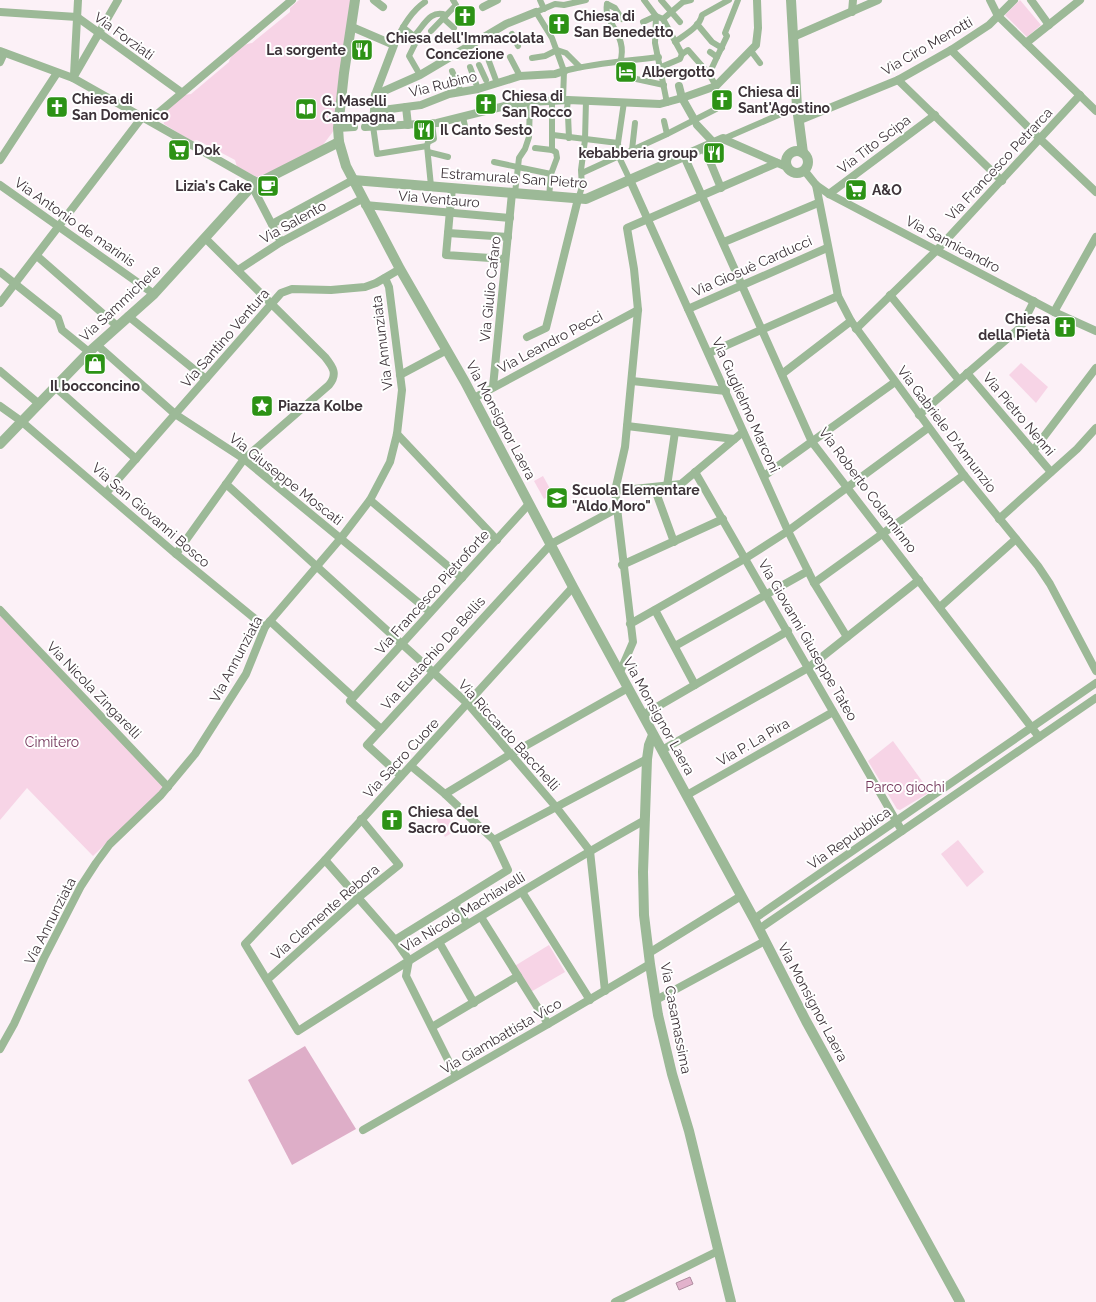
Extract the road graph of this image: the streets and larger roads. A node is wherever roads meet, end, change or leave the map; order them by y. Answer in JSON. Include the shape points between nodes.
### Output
{"nodes":[{"id":1,"x":78,"y":0,"type":"edge"},
{"id":2,"x":118,"y":0,"type":"edge"},
{"id":3,"x":292,"y":0,"type":"edge"},
{"id":4,"x":355,"y":0,"type":"edge"},
{"id":5,"x":374,"y":0,"type":"edge"},
{"id":6,"x":497,"y":0,"type":"edge"},
{"id":7,"x":540,"y":0,"type":"edge"},
{"id":8,"x":586,"y":0,"type":"edge"},
{"id":9,"x":644,"y":0,"type":"edge"},
{"id":10,"x":661,"y":0,"type":"edge"},
{"id":11,"x":691,"y":0,"type":"edge"},
{"id":12,"x":729,"y":0,"type":"edge"},
{"id":13,"x":738,"y":0,"type":"edge"},
{"id":14,"x":757,"y":0,"type":"edge"},
{"id":15,"x":791,"y":0,"type":"edge"},
{"id":16,"x":853,"y":0,"type":"edge"},
{"id":17,"x":878,"y":0,"type":"edge"},
{"id":18,"x":990,"y":0,"type":"edge"},
{"id":19,"x":1014,"y":0,"type":"edge"},
{"id":20,"x":1031,"y":0,"type":"edge"},
{"id":21,"x":1080,"y":0,"type":"edge"},
{"id":22,"x":425,"y":2,"type":"dead end"},
{"id":23,"x":454,"y":2,"type":"edge"},
{"id":24,"x":605,"y":2,"type":"edge"},
{"id":25,"x":564,"y":3,"type":"edge"},
{"id":26,"x":383,"y":7,"type":"dead end"},
{"id":27,"x":483,"y":8,"type":"dead end"},
{"id":28,"x":540,"y":10,"type":"junction"},
{"id":29,"x":0,"y":12,"type":"edge"},
{"id":30,"x":672,"y":12,"type":"junction"},
{"id":31,"x":852,"y":12,"type":"junction"},
{"id":32,"x":445,"y":16,"type":"junction"},
{"id":33,"x":656,"y":16,"type":"junction"},
{"id":34,"x":998,"y":16,"type":"junction"},
{"id":35,"x":76,"y":18,"type":"junction"},
{"id":36,"x":622,"y":19,"type":"dead end"},
{"id":37,"x":663,"y":19,"type":"junction"},
{"id":38,"x":724,"y":19,"type":"dead end"},
{"id":39,"x":643,"y":22,"type":"dead end"},
{"id":40,"x":680,"y":22,"type":"dead end"},
{"id":41,"x":697,"y":24,"type":"junction"},
{"id":42,"x":1049,"y":24,"type":"junction"},
{"id":43,"x":728,"y":25,"type":"junction"},
{"id":44,"x":352,"y":27,"type":"junction"},
{"id":45,"x":403,"y":28,"type":"junction"},
{"id":46,"x":454,"y":28,"type":"dead end"},
{"id":47,"x":431,"y":32,"type":"dead end"},
{"id":48,"x":98,"y":34,"type":"junction"},
{"id":49,"x":512,"y":34,"type":"dead end"},
{"id":50,"x":414,"y":36,"type":"junction"},
{"id":51,"x":793,"y":37,"type":"junction"},
{"id":52,"x":675,"y":42,"type":"junction"},
{"id":53,"x":1026,"y":43,"type":"junction"},
{"id":54,"x":394,"y":45,"type":"junction"},
{"id":55,"x":518,"y":46,"type":"dead end"},
{"id":56,"x":722,"y":48,"type":"junction"},
{"id":57,"x":557,"y":50,"type":"junction"},
{"id":58,"x":951,"y":50,"type":"junction"},
{"id":59,"x":751,"y":51,"type":"junction"},
{"id":60,"x":2,"y":52,"type":"edge"},
{"id":61,"x":710,"y":52,"type":"dead end"},
{"id":62,"x":682,"y":54,"type":"junction"},
{"id":63,"x":487,"y":56,"type":"dead end"},
{"id":64,"x":510,"y":57,"type":"dead end"},
{"id":65,"x":659,"y":57,"type":"junction"},
{"id":66,"x":717,"y":57,"type":"junction"},
{"id":67,"x":532,"y":58,"type":"dead end"},
{"id":68,"x":0,"y":62,"type":"edge"},
{"id":69,"x":620,"y":63,"type":"junction"},
{"id":70,"x":760,"y":63,"type":"dead end"},
{"id":71,"x":479,"y":65,"type":"dead end"},
{"id":72,"x":580,"y":66,"type":"junction"},
{"id":73,"x":470,"y":67,"type":"dead end"},
{"id":74,"x":661,"y":67,"type":"junction"},
{"id":75,"x":452,"y":71,"type":"dead end"},
{"id":76,"x":564,"y":71,"type":"junction"},
{"id":77,"x":57,"y":73,"type":"junction"},
{"id":78,"x":709,"y":74,"type":"junction"},
{"id":79,"x":420,"y":75,"type":"junction"},
{"id":80,"x":520,"y":76,"type":"junction"},
{"id":81,"x":73,"y":78,"type":"junction"},
{"id":82,"x":898,"y":80,"type":"junction"},
{"id":83,"x":487,"y":83,"type":"junction"},
{"id":84,"x":497,"y":83,"type":"junction"},
{"id":85,"x":664,"y":85,"type":"junction"},
{"id":86,"x":679,"y":86,"type":"dead end"},
{"id":87,"x":716,"y":86,"type":"junction"},
{"id":88,"x":478,"y":89,"type":"junction"},
{"id":89,"x":181,"y":92,"type":"junction"},
{"id":90,"x":462,"y":92,"type":"junction"},
{"id":91,"x":375,"y":95,"type":"junction"},
{"id":92,"x":1080,"y":96,"type":"junction"},
{"id":93,"x":682,"y":98,"type":"junction"},
{"id":94,"x":552,"y":100,"type":"junction"},
{"id":95,"x":565,"y":100,"type":"junction"},
{"id":96,"x":586,"y":100,"type":"junction"},
{"id":97,"x":530,"y":102,"type":"junction"},
{"id":98,"x":624,"y":102,"type":"junction"},
{"id":99,"x":667,"y":103,"type":"junction"},
{"id":100,"x":406,"y":107,"type":"junction"},
{"id":101,"x":797,"y":107,"type":"junction"},
{"id":102,"x":567,"y":109,"type":"dead end"},
{"id":103,"x":716,"y":109,"type":"dead end"},
{"id":104,"x":375,"y":111,"type":"junction"},
{"id":105,"x":1096,"y":111,"type":"edge"},
{"id":106,"x":463,"y":116,"type":"junction"},
{"id":107,"x":568,"y":116,"type":"dead end"},
{"id":108,"x":935,"y":116,"type":"junction"},
{"id":109,"x":146,"y":118,"type":"junction"},
{"id":110,"x":800,"y":120,"type":"junction"},
{"id":111,"x":664,"y":121,"type":"dead end"},
{"id":112,"x":695,"y":122,"type":"junction"},
{"id":113,"x":635,"y":123,"type":"dead end"},
{"id":114,"x":432,"y":124,"type":"junction"},
{"id":115,"x":408,"y":125,"type":"junction"},
{"id":116,"x":354,"y":127,"type":"dead end"},
{"id":117,"x":369,"y":127,"type":"junction"},
{"id":118,"x":338,"y":128,"type":"junction"},
{"id":119,"x":466,"y":131,"type":"dead end"},
{"id":120,"x":667,"y":134,"type":"junction"},
{"id":121,"x":553,"y":136,"type":"junction"},
{"id":122,"x":569,"y":138,"type":"junction"},
{"id":123,"x":1040,"y":139,"type":"junction"},
{"id":124,"x":585,"y":140,"type":"junction"},
{"id":125,"x":718,"y":141,"type":"junction"},
{"id":126,"x":339,"y":142,"type":"junction"},
{"id":127,"x":618,"y":143,"type":"junction"},
{"id":128,"x":704,"y":147,"type":"junction"},
{"id":129,"x":535,"y":148,"type":"dead end"},
{"id":130,"x":427,"y":149,"type":"junction"},
{"id":131,"x":552,"y":150,"type":"junction"},
{"id":132,"x":632,"y":150,"type":"junction"},
{"id":133,"x":803,"y":153,"type":"junction"},
{"id":134,"x":684,"y":156,"type":"junction"},
{"id":135,"x":448,"y":157,"type":"dead end"},
{"id":136,"x":619,"y":157,"type":"junction"},
{"id":137,"x":0,"y":160,"type":"edge"},
{"id":138,"x":494,"y":162,"type":"dead end"},
{"id":139,"x":777,"y":163,"type":"junction"},
{"id":140,"x":787,"y":167,"type":"junction"},
{"id":141,"x":518,"y":168,"type":"junction"},
{"id":142,"x":804,"y":170,"type":"junction"},
{"id":143,"x":551,"y":174,"type":"junction"},
{"id":144,"x":582,"y":174,"type":"junction"},
{"id":145,"x":353,"y":180,"type":"junction"},
{"id":146,"x":630,"y":180,"type":"junction"},
{"id":147,"x":1002,"y":181,"type":"junction"},
{"id":148,"x":0,"y":185,"type":"edge"},
{"id":149,"x":256,"y":185,"type":"junction"},
{"id":150,"x":816,"y":185,"type":"junction"},
{"id":151,"x":431,"y":186,"type":"junction"},
{"id":152,"x":452,"y":188,"type":"junction"},
{"id":153,"x":721,"y":188,"type":"junction"},
{"id":154,"x":1096,"y":192,"type":"edge"},
{"id":155,"x":514,"y":193,"type":"junction"},
{"id":156,"x":829,"y":194,"type":"junction"},
{"id":157,"x":701,"y":196,"type":"junction"},
{"id":158,"x":549,"y":197,"type":"junction"},
{"id":159,"x":578,"y":199,"type":"junction"},
{"id":160,"x":364,"y":202,"type":"junction"},
{"id":161,"x":818,"y":203,"type":"junction"},
{"id":162,"x":450,"y":213,"type":"junction"},
{"id":163,"x":510,"y":218,"type":"junction"},
{"id":164,"x":647,"y":220,"type":"junction"},
{"id":165,"x":272,"y":224,"type":"junction"},
{"id":166,"x":60,"y":227,"type":"junction"},
{"id":167,"x":448,"y":233,"type":"junction"},
{"id":168,"x":508,"y":237,"type":"junction"},
{"id":169,"x":1096,"y":237,"type":"edge"},
{"id":170,"x":205,"y":238,"type":"junction"},
{"id":171,"x":281,"y":242,"type":"junction"},
{"id":172,"x":724,"y":242,"type":"junction"},
{"id":173,"x":827,"y":248,"type":"junction"},
{"id":174,"x":937,"y":250,"type":"junction"},
{"id":175,"x":1092,"y":252,"type":"edge"},
{"id":176,"x":37,"y":256,"type":"junction"},
{"id":177,"x":506,"y":260,"type":"junction"},
{"id":178,"x":400,"y":269,"type":"junction"},
{"id":179,"x":238,"y":270,"type":"junction"},
{"id":180,"x":0,"y":272,"type":"edge"},
{"id":181,"x":385,"y":278,"type":"junction"},
{"id":182,"x":15,"y":284,"type":"junction"},
{"id":183,"x":742,"y":285,"type":"junction"},
{"id":184,"x":154,"y":294,"type":"junction"},
{"id":185,"x":890,"y":295,"type":"junction"},
{"id":186,"x":838,"y":296,"type":"junction"},
{"id":187,"x":1034,"y":301,"type":"junction"},
{"id":188,"x":0,"y":303,"type":"edge"},
{"id":189,"x":272,"y":304,"type":"junction"},
{"id":190,"x":688,"y":309,"type":"junction"},
{"id":191,"x":638,"y":310,"type":"junction"},
{"id":192,"x":1054,"y":312,"type":"junction"},
{"id":193,"x":128,"y":316,"type":"junction"},
{"id":194,"x":851,"y":321,"type":"junction"},
{"id":195,"x":117,"y":326,"type":"junction"},
{"id":196,"x":762,"y":329,"type":"junction"},
{"id":197,"x":856,"y":329,"type":"junction"},
{"id":198,"x":1096,"y":331,"type":"edge"},
{"id":199,"x":527,"y":337,"type":"dead end"},
{"id":200,"x":93,"y":348,"type":"junction"},
{"id":201,"x":447,"y":350,"type":"junction"},
{"id":202,"x":709,"y":353,"type":"junction"},
{"id":203,"x":1096,"y":368,"type":"edge"},
{"id":204,"x":0,"y":371,"type":"edge"},
{"id":205,"x":782,"y":374,"type":"junction"},
{"id":206,"x":967,"y":374,"type":"junction"},
{"id":207,"x":400,"y":375,"type":"junction"},
{"id":208,"x":206,"y":379,"type":"junction"},
{"id":209,"x":959,"y":380,"type":"junction"},
{"id":210,"x":632,"y":381,"type":"junction"},
{"id":211,"x":895,"y":382,"type":"junction"},
{"id":212,"x":54,"y":386,"type":"junction"},
{"id":213,"x":493,"y":387,"type":"junction"},
{"id":214,"x":726,"y":391,"type":"junction"},
{"id":215,"x":474,"y":398,"type":"junction"},
{"id":216,"x":38,"y":404,"type":"junction"},
{"id":217,"x":0,"y":406,"type":"edge"},
{"id":218,"x":175,"y":414,"type":"junction"},
{"id":219,"x":919,"y":415,"type":"junction"},
{"id":220,"x":21,"y":421,"type":"junction"},
{"id":221,"x":627,"y":426,"type":"junction"},
{"id":222,"x":928,"y":428,"type":"junction"},
{"id":223,"x":1096,"y":428,"type":"edge"},
{"id":224,"x":675,"y":432,"type":"junction"},
{"id":225,"x":742,"y":432,"type":"junction"},
{"id":226,"x":397,"y":434,"type":"junction"},
{"id":227,"x":734,"y":439,"type":"junction"},
{"id":228,"x":812,"y":442,"type":"junction"},
{"id":229,"x":0,"y":444,"type":"edge"},
{"id":230,"x":1033,"y":450,"type":"junction"},
{"id":231,"x":136,"y":459,"type":"junction"},
{"id":232,"x":244,"y":459,"type":"junction"},
{"id":233,"x":695,"y":472,"type":"junction"},
{"id":234,"x":1051,"y":472,"type":"junction"},
{"id":235,"x":964,"y":475,"type":"junction"},
{"id":236,"x":764,"y":476,"type":"junction"},
{"id":237,"x":226,"y":484,"type":"junction"},
{"id":238,"x":667,"y":486,"type":"junction"},
{"id":239,"x":847,"y":487,"type":"junction"},
{"id":240,"x":654,"y":488,"type":"junction"},
{"id":241,"x":615,"y":491,"type":"junction"},
{"id":242,"x":106,"y":493,"type":"junction"},
{"id":243,"x":370,"y":500,"type":"junction"},
{"id":244,"x":529,"y":504,"type":"junction"},
{"id":245,"x":616,"y":509,"type":"junction"},
{"id":246,"x":723,"y":519,"type":"junction"},
{"id":247,"x":999,"y":519,"type":"junction"},
{"id":248,"x":788,"y":531,"type":"junction"},
{"id":249,"x":882,"y":534,"type":"junction"},
{"id":250,"x":341,"y":538,"type":"junction"},
{"id":251,"x":1016,"y":539,"type":"junction"},
{"id":252,"x":497,"y":540,"type":"junction"},
{"id":253,"x":674,"y":542,"type":"junction"},
{"id":254,"x":551,"y":544,"type":"junction"},
{"id":255,"x":176,"y":554,"type":"junction"},
{"id":256,"x":746,"y":558,"type":"junction"},
{"id":257,"x":622,"y":565,"type":"junction"},
{"id":258,"x":317,"y":567,"type":"junction"},
{"id":259,"x":808,"y":571,"type":"junction"},
{"id":260,"x":462,"y":578,"type":"junction"},
{"id":261,"x":919,"y":580,"type":"junction"},
{"id":262,"x":814,"y":583,"type":"junction"},
{"id":263,"x":573,"y":587,"type":"junction"},
{"id":264,"x":766,"y":594,"type":"junction"},
{"id":265,"x":940,"y":607,"type":"junction"},
{"id":266,"x":0,"y":610,"type":"edge"},
{"id":267,"x":655,"y":610,"type":"junction"},
{"id":268,"x":430,"y":612,"type":"junction"},
{"id":269,"x":268,"y":624,"type":"junction"},
{"id":270,"x":630,"y":624,"type":"junction"},
{"id":271,"x":788,"y":631,"type":"junction"},
{"id":272,"x":847,"y":637,"type":"junction"},
{"id":273,"x":402,"y":644,"type":"junction"},
{"id":274,"x":675,"y":646,"type":"junction"},
{"id":275,"x":808,"y":668,"type":"junction"},
{"id":276,"x":1096,"y":671,"type":"edge"},
{"id":277,"x":432,"y":672,"type":"junction"},
{"id":278,"x":620,"y":672,"type":"junction"},
{"id":279,"x":695,"y":684,"type":"junction"},
{"id":280,"x":1096,"y":684,"type":"edge"},
{"id":281,"x":628,"y":688,"type":"junction"},
{"id":282,"x":353,"y":697,"type":"junction"},
{"id":283,"x":1096,"y":698,"type":"edge"},
{"id":284,"x":468,"y":704,"type":"junction"},
{"id":285,"x":833,"y":712,"type":"junction"},
{"id":286,"x":643,"y":715,"type":"junction"},
{"id":287,"x":1032,"y":728,"type":"junction"},
{"id":288,"x":381,"y":729,"type":"junction"},
{"id":289,"x":653,"y":735,"type":"junction"},
{"id":290,"x":1039,"y":737,"type":"junction"},
{"id":291,"x":662,"y":750,"type":"junction"},
{"id":292,"x":511,"y":754,"type":"junction"},
{"id":293,"x":647,"y":759,"type":"junction"},
{"id":294,"x":411,"y":766,"type":"junction"},
{"id":295,"x":402,"y":776,"type":"junction"},
{"id":296,"x":168,"y":787,"type":"junction"},
{"id":297,"x":445,"y":794,"type":"junction"},
{"id":298,"x":686,"y":795,"type":"junction"},
{"id":299,"x":556,"y":807,"type":"junction"},
{"id":300,"x":362,"y":819,"type":"junction"},
{"id":301,"x":645,"y":820,"type":"junction"},
{"id":302,"x":896,"y":822,"type":"junction"},
{"id":303,"x":902,"y":831,"type":"junction"},
{"id":304,"x":494,"y":840,"type":"junction"},
{"id":305,"x":590,"y":851,"type":"junction"},
{"id":306,"x":325,"y":860,"type":"junction"},
{"id":307,"x":522,"y":892,"type":"junction"},
{"id":308,"x":741,"y":896,"type":"junction"},
{"id":309,"x":358,"y":898,"type":"junction"},
{"id":310,"x":455,"y":903,"type":"junction"},
{"id":311,"x":481,"y":917,"type":"junction"},
{"id":312,"x":754,"y":919,"type":"junction"},
{"id":313,"x":467,"y":924,"type":"junction"},
{"id":314,"x":759,"y":929,"type":"junction"},
{"id":315,"x":395,"y":940,"type":"junction"},
{"id":316,"x":766,"y":941,"type":"junction"},
{"id":317,"x":439,"y":942,"type":"junction"},
{"id":318,"x":649,"y":953,"type":"junction"},
{"id":319,"x":409,"y":960,"type":"junction"},
{"id":320,"x":650,"y":964,"type":"junction"},
{"id":321,"x":518,"y":976,"type":"junction"},
{"id":322,"x":268,"y":979,"type":"junction"},
{"id":323,"x":605,"y":991,"type":"junction"},
{"id":324,"x":590,"y":1000,"type":"junction"},
{"id":325,"x":656,"y":1000,"type":"junction"},
{"id":326,"x":474,"y":1002,"type":"junction"},
{"id":327,"x":548,"y":1024,"type":"junction"},
{"id":328,"x":432,"y":1027,"type":"junction"},
{"id":329,"x":0,"y":1049,"type":"edge"},
{"id":330,"x":456,"y":1076,"type":"junction"},
{"id":331,"x":363,"y":1130,"type":"dead end"},
{"id":332,"x":718,"y":1250,"type":"junction"},
{"id":333,"x":615,"y":1302,"type":"edge"},
{"id":334,"x":730,"y":1302,"type":"edge"},
{"id":335,"x":960,"y":1302,"type":"edge"}],
"edges":[{"from":1,"to":35,"type":"street"},
{"from":2,"to":48,"type":"street"},
{"from":3,"to":89,"type":"street"},
{"from":4,"to":44,"type":"street","name":"Via Monsignor Laera"},
{"from":5,"to":26,"type":"street"},
{"from":6,"to":27,"type":"street"},
{"from":7,"to":28,"type":"street"},
{"from":8,"to":25,"type":"street"},
{"from":9,"to":33,"type":"street"},
{"from":10,"to":30,"type":"street"},
{"from":11,"to":30,"type":"street","via":[[683,2]]},
{"from":12,"to":41,"type":"street","via":[[702,15]]},
{"from":13,"to":43,"type":"street"},
{"from":14,"to":59,"type":"street","via":[[758,36]]},
{"from":15,"to":51,"type":"street"},
{"from":16,"to":31,"type":"street"},
{"from":17,"to":31,"type":"street"},
{"from":18,"to":34,"type":"street"},
{"from":19,"to":34,"type":"street","name":"Via Ciro Menotti"},
{"from":20,"to":42,"type":"street"},
{"from":21,"to":42,"type":"street"},
{"from":22,"to":45,"type":"street","via":[[418,6]]},
{"from":23,"to":32,"type":"street"},
{"from":24,"to":36,"type":"street","via":[[615,8]]},
{"from":24,"to":69,"type":"street","via":[[607,14],[623,46]]},
{"from":25,"to":28,"type":"street"},
{"from":28,"to":57,"type":"street"},
{"from":28,"to":79,"type":"street","via":[[507,25]]},
{"from":29,"to":35,"type":"street","name":"Via Forziati"},
{"from":30,"to":37,"type":"street"},
{"from":30,"to":40,"type":"street"},
{"from":31,"to":51,"type":"street"},
{"from":32,"to":46,"type":"street"},
{"from":32,"to":47,"type":"street"},
{"from":32,"to":50,"type":"street","via":[[438,13],[432,15]]},
{"from":33,"to":37,"type":"street"},
{"from":33,"to":39,"type":"street"},
{"from":33,"to":65,"type":"street","via":[[655,43]]},
{"from":34,"to":53,"type":"street"},
{"from":34,"to":58,"type":"street","name":"Via Ciro Menotti","via":[[989,25]]},
{"from":35,"to":48,"type":"street","name":"Via Forziati"},
{"from":35,"to":81,"type":"street"},
{"from":37,"to":52,"type":"street"},
{"from":38,"to":43,"type":"street"},
{"from":41,"to":52,"type":"street"},
{"from":41,"to":56,"type":"street","via":[[712,42]]},
{"from":42,"to":53,"type":"street"},
{"from":43,"to":56,"type":"street"},
{"from":44,"to":54,"type":"street"},
{"from":44,"to":118,"type":"street","name":"Via Monsignor Laera"},
{"from":45,"to":50,"type":"street"},
{"from":45,"to":54,"type":"street"},
{"from":48,"to":81,"type":"street"},
{"from":48,"to":89,"type":"street","name":"Via Forziati"},
{"from":49,"to":55,"type":"street"},
{"from":50,"to":79,"type":"street","via":[[415,44],[409,56]]},
{"from":51,"to":101,"type":"street"},
{"from":52,"to":62,"type":"street"},
{"from":53,"to":92,"type":"street"},
{"from":54,"to":91,"type":"street"},
{"from":56,"to":66,"type":"street"},
{"from":57,"to":67,"type":"street","via":[[545,56]]},
{"from":57,"to":72,"type":"street"},
{"from":57,"to":76,"type":"street"},
{"from":58,"to":82,"type":"street","name":"Via Ciro Menotti"},
{"from":58,"to":123,"type":"street"},
{"from":59,"to":70,"type":"street"},
{"from":59,"to":87,"type":"street"},
{"from":60,"to":68,"type":"street"},
{"from":60,"to":77,"type":"street"},
{"from":61,"to":66,"type":"street"},
{"from":62,"to":74,"type":"street","via":[[680,59]]},
{"from":62,"to":78,"type":"street","via":[[688,50]]},
{"from":63,"to":84,"type":"street"},
{"from":64,"to":80,"type":"street"},
{"from":65,"to":69,"type":"street"},
{"from":65,"to":74,"type":"street"},
{"from":66,"to":78,"type":"street"},
{"from":69,"to":72,"type":"street"},
{"from":69,"to":85,"type":"street","via":[[627,77]]},
{"from":71,"to":83,"type":"street"},
{"from":72,"to":76,"type":"street"},
{"from":73,"to":88,"type":"street"},
{"from":74,"to":85,"type":"street"},
{"from":75,"to":90,"type":"street"},
{"from":76,"to":80,"type":"street","name":"Via Rubino"},
{"from":76,"to":95,"type":"street"},
{"from":77,"to":81,"type":"street"},
{"from":77,"to":137,"type":"street"},
{"from":78,"to":87,"type":"street"},
{"from":79,"to":91,"type":"street"},
{"from":80,"to":84,"type":"street","name":"Via Rubino"},
{"from":81,"to":109,"type":"street"},
{"from":82,"to":108,"type":"street"},
{"from":82,"to":110,"type":"street","name":"Via Ciro Menotti"},
{"from":83,"to":84,"type":"street","name":"Via Rubino"},
{"from":83,"to":88,"type":"street","name":"Via Rubino"},
{"from":85,"to":99,"type":"street"},
{"from":86,"to":93,"type":"street"},
{"from":87,"to":93,"type":"street"},
{"from":88,"to":90,"type":"street","name":"Via Rubino"},
{"from":89,"to":109,"type":"street"},
{"from":90,"to":100,"type":"street","name":"Via Rubino"},
{"from":91,"to":104,"type":"street"},
{"from":92,"to":105,"type":"street"},
{"from":92,"to":123,"type":"street","name":"Via Francesco Petrarca"},
{"from":93,"to":99,"type":"street"},
{"from":93,"to":112,"type":"street"},
{"from":94,"to":95,"type":"street"},
{"from":94,"to":97,"type":"street"},
{"from":94,"to":121,"type":"street"},
{"from":95,"to":96,"type":"street"},
{"from":95,"to":102,"type":"street"},
{"from":96,"to":98,"type":"street"},
{"from":96,"to":124,"type":"street"},
{"from":97,"to":106,"type":"street"},
{"from":97,"to":141,"type":"street","via":[[529,137],[519,158]]},
{"from":98,"to":99,"type":"street"},
{"from":98,"to":127,"type":"street"},
{"from":100,"to":104,"type":"street","name":"Via Rubino"},
{"from":100,"to":115,"type":"street"},
{"from":101,"to":110,"type":"street"},
{"from":101,"to":125,"type":"street","name":"Estramurale San Pietro"},
{"from":103,"to":112,"type":"street"},
{"from":104,"to":117,"type":"street"},
{"from":106,"to":114,"type":"street"},
{"from":106,"to":119,"type":"street"},
{"from":107,"to":122,"type":"street"},
{"from":108,"to":147,"type":"street"},
{"from":108,"to":156,"type":"street","name":"Via Tito Scipa"},
{"from":109,"to":149,"type":"street"},
{"from":109,"to":166,"type":"street"},
{"from":110,"to":133,"type":"street"},
{"from":111,"to":120,"type":"street"},
{"from":112,"to":120,"type":"street"},
{"from":112,"to":125,"type":"street"},
{"from":113,"to":132,"type":"street"},
{"from":114,"to":115,"type":"street"},
{"from":114,"to":130,"type":"street","via":[[434,139],[428,142]]},
{"from":115,"to":117,"type":"street"},
{"from":116,"to":118,"type":"street"},
{"from":117,"to":130,"type":"street","via":[[377,154]]},
{"from":118,"to":126,"type":"street","name":"Via Monsignor Laera"},
{"from":120,"to":132,"type":"street"},
{"from":121,"to":122,"type":"street"},
{"from":121,"to":131,"type":"street"},
{"from":122,"to":124,"type":"street"},
{"from":123,"to":147,"type":"street","name":"Via Francesco Petrarca"},
{"from":123,"to":154,"type":"street"},
{"from":124,"to":127,"type":"street"},
{"from":124,"to":144,"type":"street"},
{"from":125,"to":128,"type":"street","name":"Estramurale San Pietro"},
{"from":125,"to":139,"type":"street"},
{"from":126,"to":145,"type":"street","name":"Via Monsignor Laera"},
{"from":126,"to":149,"type":"street"},
{"from":127,"to":136,"type":"street"},
{"from":128,"to":134,"type":"street","name":"Estramurale San Pietro"},
{"from":128,"to":153,"type":"street"},
{"from":129,"to":131,"type":"street"},
{"from":130,"to":135,"type":"street"},
{"from":130,"to":151,"type":"street"},
{"from":131,"to":143,"type":"street","via":[[556,152],[557,158]]},
{"from":132,"to":136,"type":"street"},
{"from":133,"to":140,"type":"street","via":[[791,153],[786,159]]},
{"from":133,"to":142,"type":"street","via":[[808,162]]},
{"from":134,"to":146,"type":"street","name":"Estramurale San Pietro"},
{"from":134,"to":157,"type":"street","name":"Via Roberto Colanninno"},
{"from":136,"to":144,"type":"street"},
{"from":136,"to":146,"type":"street"},
{"from":138,"to":141,"type":"street"},
{"from":139,"to":140,"type":"street"},
{"from":139,"to":153,"type":"street"},
{"from":140,"to":142,"type":"street","via":[[793,172]]},
{"from":141,"to":143,"type":"street"},
{"from":141,"to":155,"type":"street"},
{"from":142,"to":150,"type":"street","name":"Via Sannicandro"},
{"from":143,"to":158,"type":"street"},
{"from":144,"to":159,"type":"street","via":[[582,187]]},
{"from":145,"to":151,"type":"street","name":"Estramurale San Pietro"},
{"from":145,"to":160,"type":"street","name":"Via Monsignor Laera"},
{"from":145,"to":165,"type":"street"},
{"from":146,"to":159,"type":"street","name":"Estramurale San Pietro","via":[[593,198]]},
{"from":146,"to":164,"type":"street","name":"Via Guglielmo Marconi"},
{"from":147,"to":174,"type":"street","name":"Via Francesco Petrarca"},
{"from":148,"to":166,"type":"street","name":"Via Antonio de marinis"},
{"from":149,"to":165,"type":"street"},
{"from":149,"to":170,"type":"street","name":"Via Sammichele"},
{"from":150,"to":156,"type":"street","name":"Via Sannicandro"},
{"from":150,"to":161,"type":"street","name":"Via Gabriele D'Annunzio"},
{"from":151,"to":152,"type":"street","name":"Estramurale San Pietro"},
{"from":152,"to":155,"type":"street","name":"Estramurale San Pietro"},
{"from":152,"to":162,"type":"street"},
{"from":153,"to":157,"type":"street"},
{"from":155,"to":158,"type":"street","name":"Estramurale San Pietro"},
{"from":155,"to":163,"type":"street","name":"Via Giulio Cafaro"},
{"from":156,"to":174,"type":"street","name":"Via Sannicandro"},
{"from":157,"to":164,"type":"street"},
{"from":157,"to":172,"type":"street","name":"Via Roberto Colanninno"},
{"from":158,"to":159,"type":"street","name":"Estramurale San Pietro"},
{"from":159,"to":199,"type":"street","via":[[546,328]]},
{"from":160,"to":162,"type":"street","name":"Via Ventauro"},
{"from":160,"to":171,"type":"street","name":"Via Salento"},
{"from":160,"to":178,"type":"street","name":"Via Monsignor Laera"},
{"from":161,"to":172,"type":"street"},
{"from":161,"to":173,"type":"street","name":"Via Gabriele D'Annunzio"},
{"from":162,"to":163,"type":"street","name":"Via Ventauro"},
{"from":162,"to":167,"type":"street"},
{"from":163,"to":168,"type":"street","name":"Via Giulio Cafaro"},
{"from":164,"to":190,"type":"street","name":"Via Guglielmo Marconi"},
{"from":164,"to":191,"type":"street","via":[[627,228]]},
{"from":165,"to":171,"type":"street"},
{"from":166,"to":176,"type":"street"},
{"from":166,"to":184,"type":"street","name":"Via Antonio de marinis"},
{"from":167,"to":168,"type":"street"},
{"from":167,"to":177,"type":"street","via":[[446,255]]},
{"from":168,"to":177,"type":"street","name":"Via Giulio Cafaro"},
{"from":169,"to":175,"type":"street"},
{"from":170,"to":179,"type":"street"},
{"from":170,"to":184,"type":"street","name":"Via Sammichele"},
{"from":171,"to":179,"type":"street","name":"Via Salento"},
{"from":172,"to":183,"type":"street","name":"Via Roberto Colanninno"},
{"from":173,"to":183,"type":"street","name":"Via Giosuè Carducci"},
{"from":173,"to":186,"type":"street","name":"Via Gabriele D'Annunzio"},
{"from":174,"to":185,"type":"street","name":"Via Francesco Petrarca"},
{"from":174,"to":187,"type":"street","name":"Via Sannicandro"},
{"from":175,"to":192,"type":"street"},
{"from":176,"to":182,"type":"street"},
{"from":176,"to":195,"type":"street"},
{"from":177,"to":213,"type":"street","name":"Via Giulio Cafaro"},
{"from":178,"to":181,"type":"street","name":"Via Santino Ventura"},
{"from":178,"to":201,"type":"street","name":"Via Monsignor Laera"},
{"from":179,"to":189,"type":"street"},
{"from":180,"to":182,"type":"street","name":"Via Giuseppe Moscati"},
{"from":181,"to":189,"type":"street","name":"Via Santino Ventura","via":[[376,283],[353,288],[287,290]]},
{"from":181,"to":207,"type":"street","name":"Via Annunziata","via":[[389,287]]},
{"from":182,"to":188,"type":"street"},
{"from":182,"to":200,"type":"street","name":"Via Giuseppe Moscati","via":[[58,318],[62,330]]},
{"from":183,"to":190,"type":"street","name":"Via Giosuè Carducci"},
{"from":183,"to":196,"type":"street","name":"Via Roberto Colanninno"},
{"from":184,"to":193,"type":"street","name":"Via Sammichele"},
{"from":185,"to":197,"type":"street","name":"Via Francesco Petrarca"},
{"from":185,"to":209,"type":"street"},
{"from":186,"to":194,"type":"street","name":"Via Gabriele D'Annunzio"},
{"from":186,"to":196,"type":"street"},
{"from":187,"to":192,"type":"street","name":"Via Sannicandro"},
{"from":187,"to":206,"type":"street","via":[[1021,327]]},
{"from":189,"to":208,"type":"street","name":"Via Santino Ventura"},
{"from":189,"to":232,"type":"street","via":[[325,357],[335,374],[329,385]]},
{"from":190,"to":202,"type":"street","name":"Via Guglielmo Marconi"},
{"from":191,"to":210,"type":"street"},
{"from":191,"to":213,"type":"street","name":"Via Leandro Pecci"},
{"from":192,"to":198,"type":"street","name":"Via Sannicandro"},
{"from":193,"to":195,"type":"street","name":"Via Sammichele"},
{"from":193,"to":208,"type":"street"},
{"from":194,"to":197,"type":"street","name":"Via Gabriele D'Annunzio"},
{"from":194,"to":205,"type":"street"},
{"from":195,"to":200,"type":"street","name":"Via Sammichele"},
{"from":196,"to":202,"type":"street"},
{"from":196,"to":205,"type":"street","name":"Via Roberto Colanninno"},
{"from":197,"to":211,"type":"street","name":"Via Gabriele D'Annunzio"},
{"from":200,"to":212,"type":"street","name":"Via Sammichele"},
{"from":200,"to":218,"type":"street","name":"Via Giuseppe Moscati"},
{"from":201,"to":207,"type":"street"},
{"from":201,"to":215,"type":"street","name":"Via Monsignor Laera"},
{"from":202,"to":214,"type":"street","name":"Via Guglielmo Marconi"},
{"from":203,"to":230,"type":"street"},
{"from":204,"to":216,"type":"street"},
{"from":205,"to":228,"type":"street","name":"Via Roberto Colanninno"},
{"from":206,"to":209,"type":"street"},
{"from":206,"to":230,"type":"street","name":"Via Pietro Nenni"},
{"from":207,"to":226,"type":"street","name":"Via Annunziata","via":[[402,390]]},
{"from":208,"to":218,"type":"street","name":"Via Santino Ventura"},
{"from":209,"to":219,"type":"street"},
{"from":210,"to":214,"type":"street"},
{"from":210,"to":221,"type":"street"},
{"from":211,"to":219,"type":"street","name":"Via Gabriele D'Annunzio"},
{"from":211,"to":228,"type":"street"},
{"from":212,"to":216,"type":"street","name":"Via Sammichele"},
{"from":212,"to":231,"type":"street"},
{"from":213,"to":215,"type":"street","name":"Via Leandro Pecci"},
{"from":214,"to":225,"type":"street","name":"Via Guglielmo Marconi"},
{"from":215,"to":244,"type":"street","name":"Via Monsignor Laera"},
{"from":216,"to":220,"type":"street","name":"Via Sammichele"},
{"from":217,"to":220,"type":"street","name":"Via San Giovanni Bosco"},
{"from":218,"to":231,"type":"street","name":"Via Santino Ventura"},
{"from":218,"to":232,"type":"street","name":"Via Giuseppe Moscati"},
{"from":219,"to":222,"type":"street","name":"Via Gabriele D'Annunzio"},
{"from":220,"to":229,"type":"street","name":"Via Sammichele"},
{"from":220,"to":242,"type":"street","name":"Via San Giovanni Bosco"},
{"from":221,"to":224,"type":"street"},
{"from":221,"to":241,"type":"street"},
{"from":222,"to":235,"type":"street","name":"Via Gabriele D'Annunzio"},
{"from":222,"to":239,"type":"street"},
{"from":223,"to":234,"type":"street","via":[[1077,450]]},
{"from":224,"to":227,"type":"street"},
{"from":224,"to":238,"type":"street"},
{"from":225,"to":227,"type":"street"},
{"from":225,"to":236,"type":"street","name":"Via Guglielmo Marconi"},
{"from":226,"to":243,"type":"street","name":"Via Annunziata","via":[[390,462]]},
{"from":226,"to":252,"type":"street"},
{"from":227,"to":233,"type":"street"},
{"from":228,"to":236,"type":"street"},
{"from":228,"to":239,"type":"street","name":"Via Roberto Colanninno"},
{"from":230,"to":234,"type":"street","name":"Via Pietro Nenni"},
{"from":231,"to":242,"type":"street","name":"Via Santino Ventura"},
{"from":232,"to":237,"type":"street"},
{"from":232,"to":250,"type":"street","name":"Via Giuseppe Moscati"},
{"from":233,"to":238,"type":"street","via":[[681,484]]},
{"from":233,"to":246,"type":"street","name":"Via Giovanni Giuseppe Tateo"},
{"from":234,"to":247,"type":"street"},
{"from":235,"to":247,"type":"street","name":"Via Gabriele D'Annunzio"},
{"from":235,"to":249,"type":"street"},
{"from":236,"to":248,"type":"street","name":"Via Guglielmo Marconi"},
{"from":237,"to":255,"type":"street"},
{"from":237,"to":258,"type":"street","name":"Via Riccardo Bacchelli"},
{"from":238,"to":240,"type":"street"},
{"from":239,"to":248,"type":"street"},
{"from":239,"to":249,"type":"street","name":"Via Roberto Colanninno"},
{"from":240,"to":241,"type":"street"},
{"from":240,"to":253,"type":"street"},
{"from":241,"to":245,"type":"street"},
{"from":242,"to":255,"type":"street","name":"Via San Giovanni Bosco"},
{"from":243,"to":250,"type":"street","name":"Via Annunziata"},
{"from":243,"to":260,"type":"street"},
{"from":244,"to":252,"type":"street","name":"Via Francesco Pietroforte"},
{"from":244,"to":254,"type":"street","name":"Via Monsignor Laera"},
{"from":245,"to":254,"type":"street","name":"Via Eustachio De Bellis"},
{"from":245,"to":257,"type":"street"},
{"from":246,"to":253,"type":"street"},
{"from":246,"to":256,"type":"street","name":"Via Giovanni Giuseppe Tateo"},
{"from":247,"to":251,"type":"street","name":"Via Gabriele D'Annunzio"},
{"from":248,"to":256,"type":"street"},
{"from":248,"to":259,"type":"street","name":"Via Guglielmo Marconi"},
{"from":249,"to":261,"type":"street","name":"Via Roberto Colanninno"},
{"from":249,"to":262,"type":"street"},
{"from":250,"to":258,"type":"street","name":"Via Annunziata"},
{"from":250,"to":268,"type":"street","name":"Via Giuseppe Moscati"},
{"from":251,"to":265,"type":"street"},
{"from":251,"to":276,"type":"street","name":"Via Gabriele D'Annunzio","via":[[1050,584]]},
{"from":252,"to":260,"type":"street","name":"Via Francesco Pietroforte"},
{"from":253,"to":257,"type":"street"},
{"from":254,"to":263,"type":"street","name":"Via Monsignor Laera"},
{"from":254,"to":277,"type":"street","name":"Via Eustachio De Bellis"},
{"from":255,"to":269,"type":"street","name":"Via San Giovanni Bosco"},
{"from":256,"to":264,"type":"street","name":"Via Giovanni Giuseppe Tateo"},
{"from":256,"to":267,"type":"street"},
{"from":257,"to":270,"type":"street"},
{"from":258,"to":269,"type":"street","name":"Via Annunziata"},
{"from":258,"to":273,"type":"street","name":"Via Riccardo Bacchelli"},
{"from":259,"to":262,"type":"street","name":"Via Guglielmo Marconi"},
{"from":259,"to":264,"type":"street"},
{"from":260,"to":268,"type":"street","name":"Via Francesco Pietroforte"},
{"from":261,"to":265,"type":"street","name":"Via Roberto Colanninno"},
{"from":261,"to":272,"type":"street"},
{"from":262,"to":272,"type":"street","name":"Via Guglielmo Marconi"},
{"from":263,"to":278,"type":"street","name":"Via Monsignor Laera"},
{"from":263,"to":284,"type":"street","name":"Via Sacro Cuore"},
{"from":264,"to":271,"type":"street","name":"Via Giovanni Giuseppe Tateo"},
{"from":264,"to":274,"type":"street"},
{"from":265,"to":287,"type":"street","name":"Via Roberto Colanninno"},
{"from":266,"to":296,"type":"street","name":"Via Nicola Zingarelli"},
{"from":267,"to":270,"type":"street"},
{"from":267,"to":274,"type":"street"},
{"from":268,"to":273,"type":"street","name":"Via Francesco Pietroforte"},
{"from":269,"to":282,"type":"street","name":"Via San Giovanni Bosco"},
{"from":269,"to":296,"type":"street","name":"Via Annunziata","via":[[236,692],[195,754]]},
{"from":270,"to":278,"type":"street","via":[[633,642]]},
{"from":271,"to":275,"type":"street","name":"Via Giovanni Giuseppe Tateo"},
{"from":271,"to":279,"type":"street"},
{"from":272,"to":275,"type":"street"},
{"from":273,"to":277,"type":"street","name":"Via Riccardo Bacchelli"},
{"from":273,"to":282,"type":"street","name":"Via Francesco Pietroforte"},
{"from":274,"to":279,"type":"street"},
{"from":275,"to":285,"type":"street","name":"Via Giovanni Giuseppe Tateo"},
{"from":275,"to":291,"type":"street"},
{"from":277,"to":284,"type":"street","name":"Via Riccardo Bacchelli"},
{"from":277,"to":288,"type":"street","name":"Via Eustachio De Bellis"},
{"from":278,"to":281,"type":"street","name":"Via Monsignor Laera"},
{"from":279,"to":286,"type":"street"},
{"from":280,"to":287,"type":"street","name":"Via Repubblica"},
{"from":281,"to":286,"type":"street","name":"Via Monsignor Laera"},
{"from":281,"to":292,"type":"street"},
{"from":282,"to":288,"type":"street","name":"Via San Giovanni Bosco","via":[[350,701]]},
{"from":283,"to":290,"type":"street","name":"Via Repubblica"},
{"from":284,"to":292,"type":"street","name":"Via Riccardo Bacchelli"},
{"from":284,"to":294,"type":"street","name":"Via Sacro Cuore"},
{"from":285,"to":298,"type":"street","name":"Via P. La Pira"},
{"from":285,"to":302,"type":"street","name":"Via Giovanni Giuseppe Tateo"},
{"from":286,"to":289,"type":"street","name":"Via Monsignor Laera"},
{"from":287,"to":290,"type":"street","name":"Via Roberto Colanninno"},
{"from":287,"to":302,"type":"street","name":"Via Repubblica"},
{"from":288,"to":295,"type":"street","name":"Via Eustachio De Bellis","via":[[366,745]]},
{"from":289,"to":291,"type":"street","name":"Via Monsignor Laera"},
{"from":289,"to":293,"type":"street","name":"Via Casamassima"},
{"from":290,"to":303,"type":"street","name":"Via Repubblica"},
{"from":291,"to":298,"type":"street","name":"Via Monsignor Laera"},
{"from":292,"to":297,"type":"street"},
{"from":292,"to":299,"type":"street","name":"Via Riccardo Bacchelli"},
{"from":293,"to":299,"type":"street"},
{"from":293,"to":301,"type":"street","name":"Via Casamassima"},
{"from":294,"to":295,"type":"street","name":"Via Sacro Cuore"},
{"from":294,"to":297,"type":"street"},
{"from":295,"to":300,"type":"street","name":"Via Sacro Cuore"},
{"from":296,"to":329,"type":"street","name":"Via Annunziata","via":[[110,844],[81,886]]},
{"from":297,"to":304,"type":"street"},
{"from":298,"to":308,"type":"street","name":"Via Monsignor Laera"},
{"from":299,"to":304,"type":"street"},
{"from":299,"to":305,"type":"street","name":"Via Riccardo Bacchelli"},
{"from":300,"to":306,"type":"street","name":"Via Sacro Cuore"},
{"from":300,"to":309,"type":"street","name":"Via Clemente Rebora","via":[[400,865]]},
{"from":301,"to":305,"type":"street","name":"Via Nicolò Machiavelli"},
{"from":301,"to":318,"type":"street","name":"Via Casamassima","via":[[644,908]]},
{"from":302,"to":303,"type":"street","name":"Via Giovanni Giuseppe Tateo"},
{"from":302,"to":312,"type":"street","name":"Via Repubblica"},
{"from":303,"to":314,"type":"street","name":"Via Repubblica"},
{"from":304,"to":310,"type":"street","via":[[508,870]]},
{"from":305,"to":307,"type":"street","name":"Via Nicolò Machiavelli"},
{"from":305,"to":323,"type":"street"},
{"from":306,"to":309,"type":"street"},
{"from":306,"to":322,"type":"street","name":"Via Sacro Cuore","via":[[245,944]]},
{"from":307,"to":311,"type":"street","name":"Via Nicolò Machiavelli"},
{"from":307,"to":324,"type":"street"},
{"from":308,"to":312,"type":"street","name":"Via Monsignor Laera"},
{"from":308,"to":318,"type":"street"},
{"from":309,"to":315,"type":"street"},
{"from":309,"to":322,"type":"street","name":"Via Clemente Rebora"},
{"from":310,"to":313,"type":"street"},
{"from":310,"to":315,"type":"street"},
{"from":311,"to":313,"type":"street","name":"Via Nicolò Machiavelli"},
{"from":311,"to":321,"type":"street"},
{"from":312,"to":314,"type":"street","name":"Via Monsignor Laera"},
{"from":313,"to":317,"type":"street","name":"Via Nicolò Machiavelli"},
{"from":314,"to":316,"type":"street","name":"Via Monsignor Laera"},
{"from":315,"to":319,"type":"street"},
{"from":316,"to":325,"type":"street"},
{"from":316,"to":335,"type":"street","name":"Via Monsignor Laera","via":[[810,1028]]},
{"from":317,"to":319,"type":"street","name":"Via Nicolò Machiavelli"},
{"from":317,"to":326,"type":"street"},
{"from":318,"to":320,"type":"street","name":"Via Casamassima"},
{"from":319,"to":322,"type":"street","name":"Via Nicolò Machiavelli","via":[[298,1030]]},
{"from":319,"to":328,"type":"street","via":[[406,976]]},
{"from":320,"to":323,"type":"street","name":"Via Giambattista Vico"},
{"from":320,"to":325,"type":"street","name":"Via Casamassima"},
{"from":321,"to":326,"type":"street"},
{"from":321,"to":327,"type":"street"},
{"from":323,"to":324,"type":"street","name":"Via Giambattista Vico"},
{"from":324,"to":327,"type":"street","name":"Via Giambattista Vico"},
{"from":325,"to":332,"type":"street","name":"Via Casamassima","via":[[672,1074],[689,1131]]},
{"from":326,"to":328,"type":"street"},
{"from":327,"to":330,"type":"street","name":"Via Giambattista Vico"},
{"from":328,"to":330,"type":"street"},
{"from":330,"to":331,"type":"street","name":"Via Giambattista Vico"},
{"from":332,"to":333,"type":"street"},
{"from":332,"to":334,"type":"street","name":"Via Casamassima"}]}
